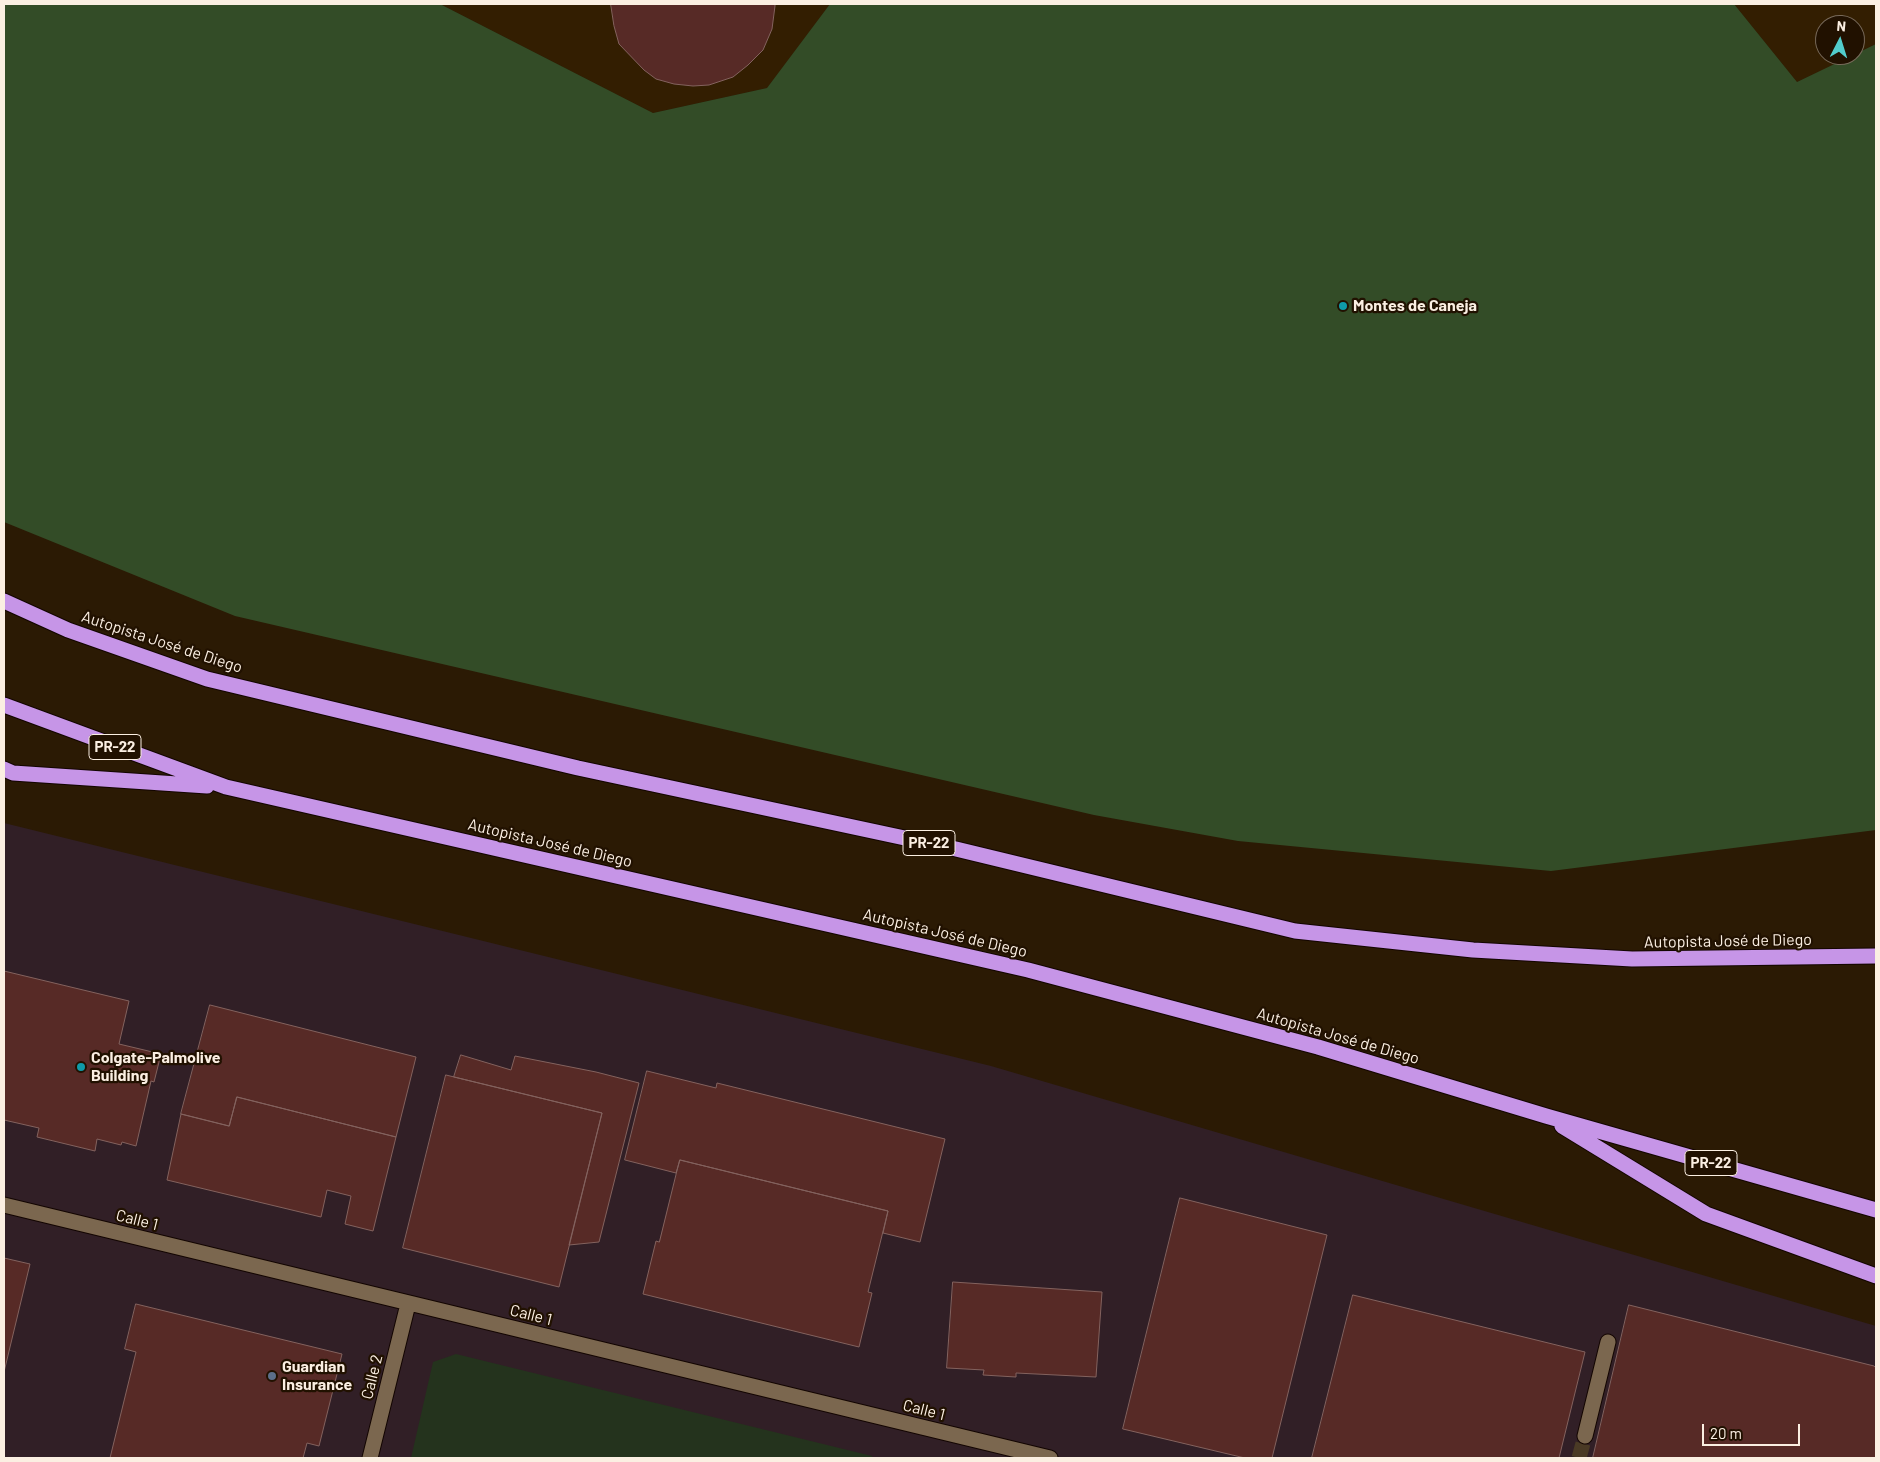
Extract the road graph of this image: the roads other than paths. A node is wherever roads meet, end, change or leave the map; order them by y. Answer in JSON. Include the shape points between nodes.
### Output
{"nodes":[{"id":1,"x":4,"y":601,"type":"edge"},
{"id":2,"x":4,"y":705,"type":"edge"},
{"id":3,"x":4,"y":770,"type":"edge"},
{"id":4,"x":226,"y":787,"type":"junction"},
{"id":5,"x":1876,"y":956,"type":"edge"},
{"id":6,"x":1546,"y":1116,"type":"junction"},
{"id":7,"x":4,"y":1205,"type":"edge"},
{"id":8,"x":1876,"y":1210,"type":"edge"},
{"id":9,"x":1876,"y":1276,"type":"edge"},
{"id":10,"x":408,"y":1304,"type":"junction"},
{"id":11,"x":1608,"y":1342,"type":"dead end"},
{"id":12,"x":1585,"y":1436,"type":"tunnel mouth"},
{"id":13,"x":370,"y":1458,"type":"edge"},
{"id":14,"x":1050,"y":1458,"type":"edge"}],
"edges":[{"from":1,"to":5,"type":"highway","name":"Autopista José de Diego","number":"PR-22","via":[[68,630],[207,679],[578,768],[956,849],[1296,930],[1473,950],[1632,959]]},
{"from":2,"to":4,"type":"highway","name":"Autopista José de Diego","number":"PR-22"},
{"from":3,"to":4,"type":"highway"},
{"from":4,"to":6,"type":"highway","name":"Autopista José de Diego","number":"PR-22","via":[[1028,970],[1318,1047]]},
{"from":6,"to":8,"type":"highway","name":"Autopista José de Diego","number":"PR-22"},
{"from":6,"to":9,"type":"highway","via":[[1706,1214]]},
{"from":7,"to":10,"type":"street","name":"Calle 1"},
{"from":10,"to":13,"type":"street","name":"Calle 2"},
{"from":10,"to":14,"type":"street","name":"Calle 1"},
{"from":11,"to":12,"type":"street"}]}
